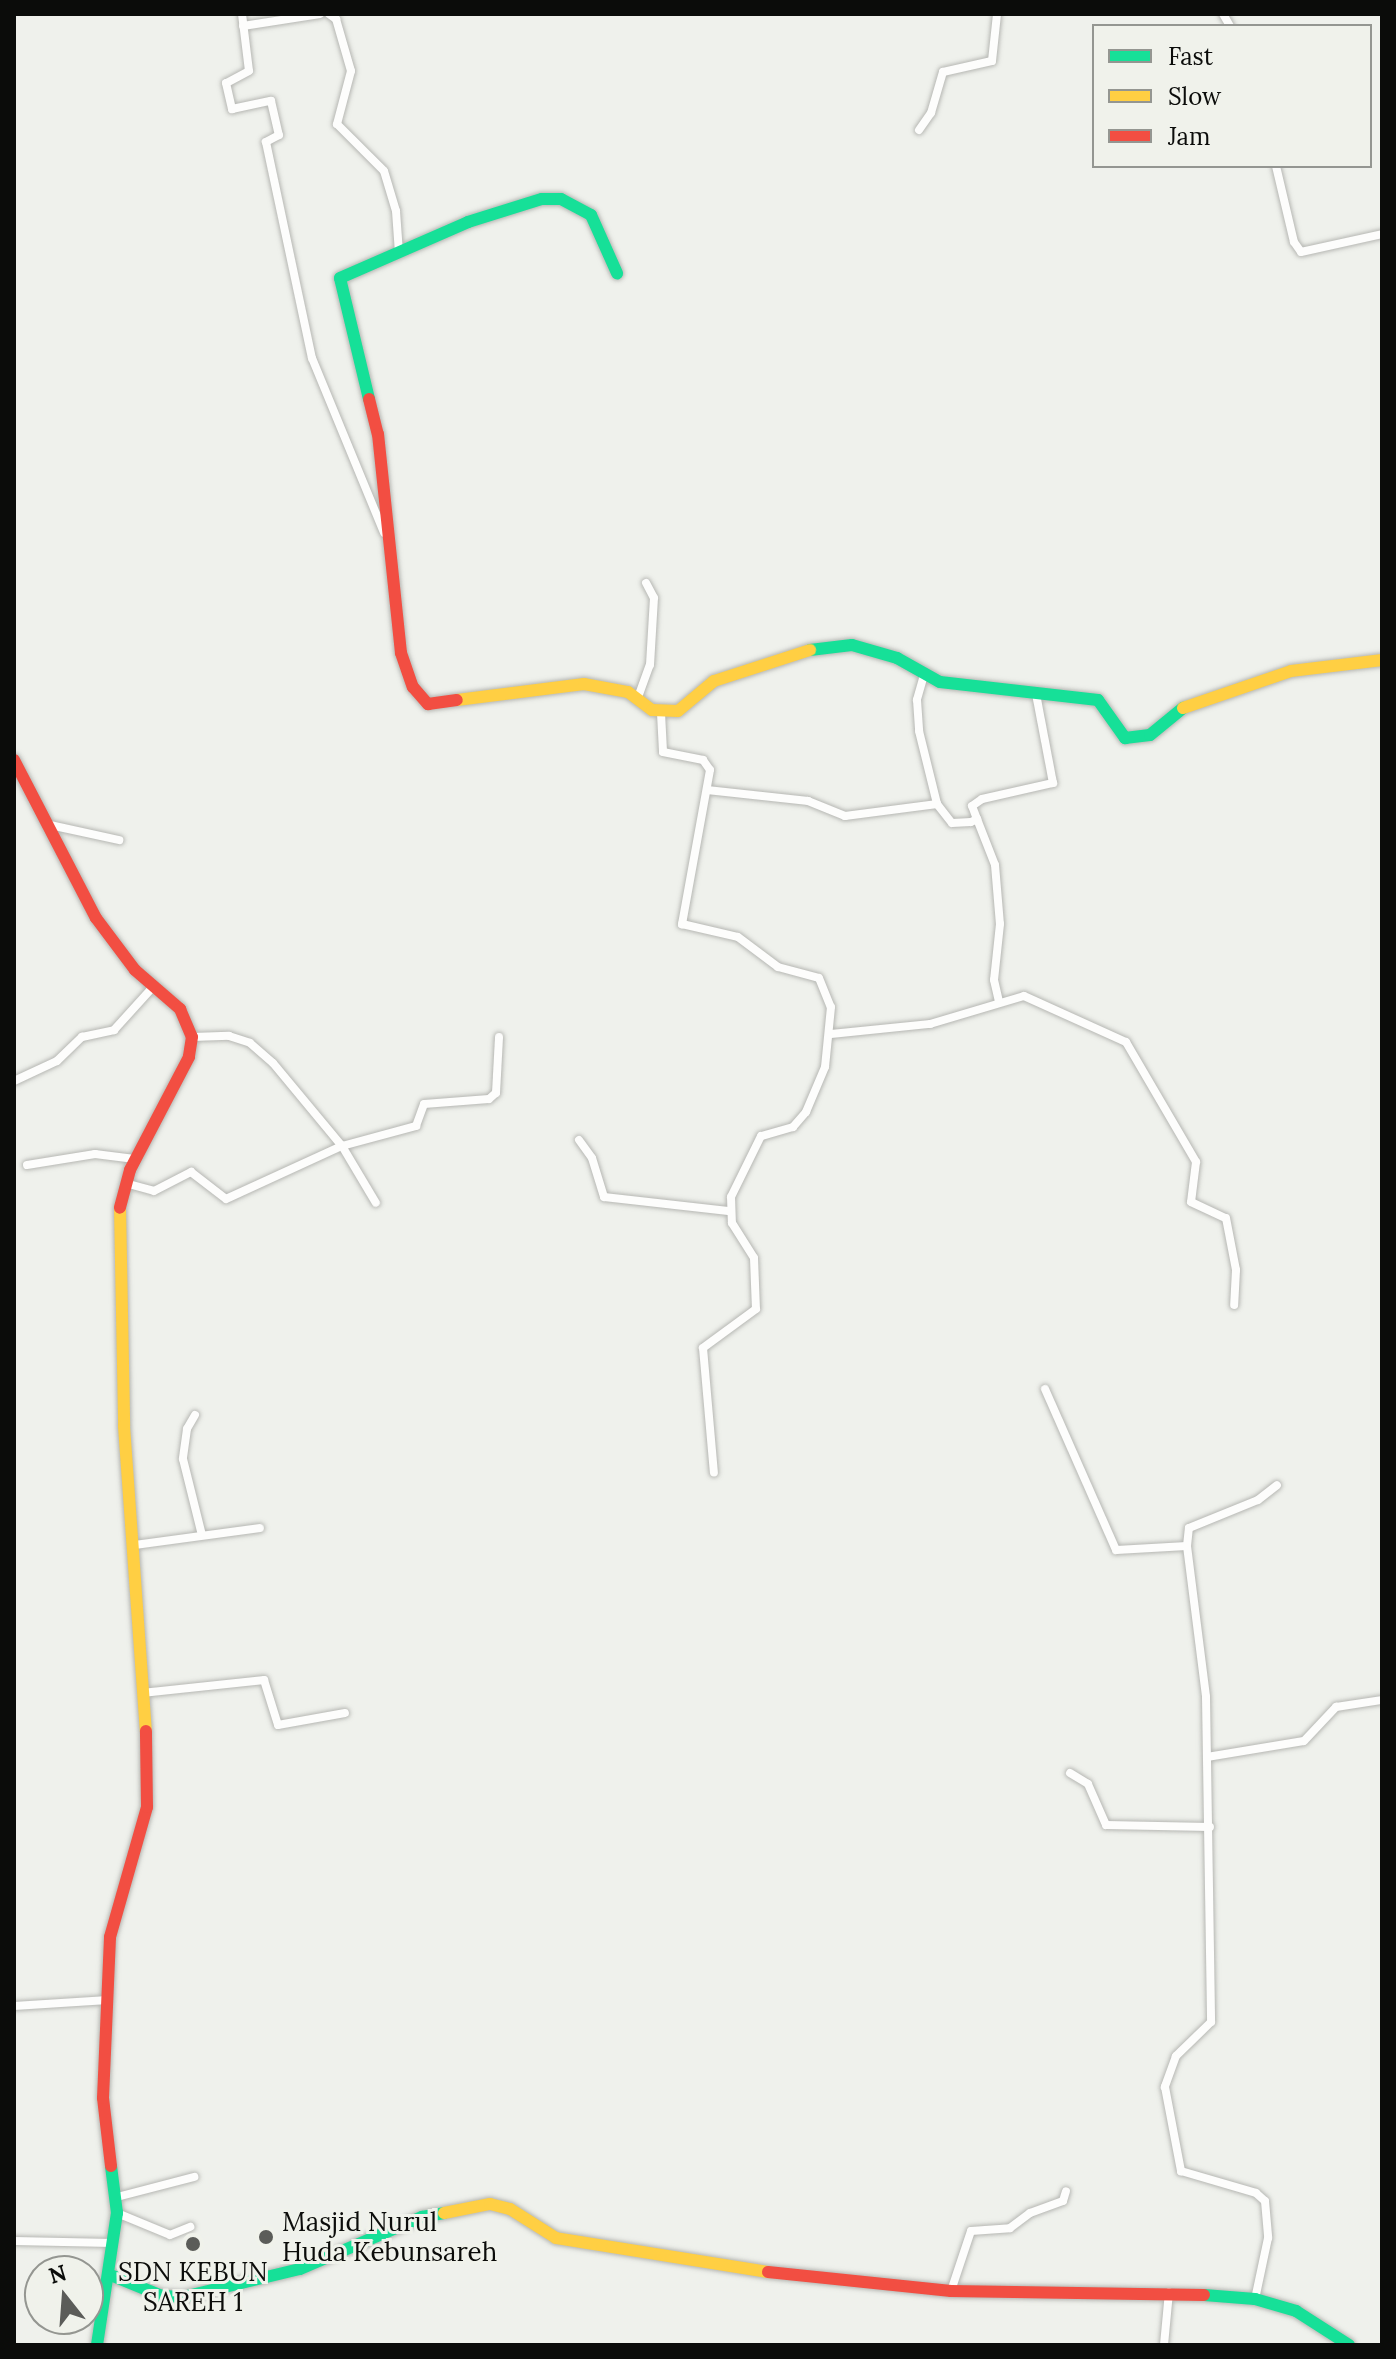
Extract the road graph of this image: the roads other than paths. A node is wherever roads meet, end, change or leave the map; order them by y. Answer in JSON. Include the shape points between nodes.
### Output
{"nodes":[{"id":1,"x":242,"y":14,"type":"edge"},
{"id":2,"x":320,"y":14,"type":"edge"},
{"id":3,"x":329,"y":14,"type":"edge"},
{"id":4,"x":997,"y":14,"type":"edge"},
{"id":5,"x":243,"y":26,"type":"junction"},
{"id":6,"x":919,"y":130,"type":"dead end"},
{"id":7,"x":1276,"y":168,"type":"edge"},
{"id":8,"x":1382,"y":234,"type":"edge"},
{"id":9,"x":399,"y":254,"type":"junction"},
{"id":10,"x":617,"y":273,"type":"dead end"},
{"id":11,"x":393,"y":554,"type":"junction"},
{"id":12,"x":646,"y":583,"type":"dead end"},
{"id":13,"x":1382,"y":660,"type":"edge"},
{"id":14,"x":924,"y":675,"type":"junction"},
{"id":15,"x":1036,"y":694,"type":"junction"},
{"id":16,"x":637,"y":700,"type":"junction"},
{"id":17,"x":661,"y":713,"type":"junction"},
{"id":18,"x":14,"y":760,"type":"edge"},
{"id":19,"x":707,"y":790,"type":"junction"},
{"id":20,"x":937,"y":804,"type":"junction"},
{"id":21,"x":977,"y":819,"type":"junction"},
{"id":22,"x":50,"y":825,"type":"junction"},
{"id":23,"x":119,"y":840,"type":"dead end"},
{"id":24,"x":153,"y":987,"type":"junction"},
{"id":25,"x":999,"y":1001,"type":"junction"},
{"id":26,"x":831,"y":1034,"type":"junction"},
{"id":27,"x":192,"y":1037,"type":"junction"},
{"id":28,"x":499,"y":1037,"type":"dead end"},
{"id":29,"x":14,"y":1081,"type":"edge"},
{"id":30,"x":579,"y":1140,"type":"dead end"},
{"id":31,"x":342,"y":1146,"type":"junction"},
{"id":32,"x":135,"y":1159,"type":"junction"},
{"id":33,"x":27,"y":1165,"type":"dead end"},
{"id":34,"x":125,"y":1183,"type":"junction"},
{"id":35,"x":376,"y":1203,"type":"dead end"},
{"id":36,"x":728,"y":1211,"type":"junction"},
{"id":37,"x":1234,"y":1305,"type":"dead end"},
{"id":38,"x":1045,"y":1389,"type":"dead end"},
{"id":39,"x":195,"y":1415,"type":"dead end"},
{"id":40,"x":714,"y":1473,"type":"dead end"},
{"id":41,"x":1277,"y":1485,"type":"dead end"},
{"id":42,"x":260,"y":1528,"type":"dead end"},
{"id":43,"x":202,"y":1535,"type":"junction"},
{"id":44,"x":135,"y":1545,"type":"junction"},
{"id":45,"x":1187,"y":1546,"type":"junction"},
{"id":46,"x":141,"y":1693,"type":"junction"},
{"id":47,"x":1382,"y":1700,"type":"edge"},
{"id":48,"x":345,"y":1713,"type":"dead end"},
{"id":49,"x":1207,"y":1757,"type":"junction"},
{"id":50,"x":1070,"y":1773,"type":"dead end"},
{"id":51,"x":1210,"y":1827,"type":"junction"},
{"id":52,"x":108,"y":2000,"type":"junction"},
{"id":53,"x":14,"y":2006,"type":"edge"},
{"id":54,"x":194,"y":2177,"type":"dead end"},
{"id":55,"x":1066,"y":2191,"type":"dead end"},
{"id":56,"x":117,"y":2197,"type":"junction"},
{"id":57,"x":117,"y":2213,"type":"junction"},
{"id":58,"x":190,"y":2227,"type":"dead end"},
{"id":59,"x":14,"y":2241,"type":"edge"},
{"id":60,"x":113,"y":2243,"type":"junction"},
{"id":61,"x":108,"y":2274,"type":"junction"},
{"id":62,"x":951,"y":2291,"type":"junction"},
{"id":63,"x":1169,"y":2292,"type":"junction"},
{"id":64,"x":1256,"y":2300,"type":"junction"},
{"id":65,"x":97,"y":2345,"type":"edge"},
{"id":66,"x":1164,"y":2345,"type":"edge"},
{"id":67,"x":1349,"y":2345,"type":"edge"}],
"edges":[{"from":1,"to":5,"type":"street"},
{"from":2,"to":5,"type":"street"},
{"from":3,"to":9,"type":"street","via":[[336,19],[351,71],[337,124],[384,171],[396,211]]},
{"from":4,"to":6,"type":"street","via":[[992,61],[943,72],[931,113]]},
{"from":5,"to":11,"type":"street","via":[[249,71],[226,83],[232,109],[271,101],[279,135],[266,142],[312,358]]},
{"from":7,"to":8,"type":"street","via":[[1301,252]]},
{"from":9,"to":10,"type":"street","via":[[468,222],[542,199],[561,199],[597,223]]},
{"from":9,"to":11,"type":"street","via":[[339,280],[375,415]]},
{"from":11,"to":16,"type":"street","via":[[401,653],[413,687],[428,704],[558,684],[615,689]]},
{"from":12,"to":16,"type":"street","via":[[654,598],[650,665]]},
{"from":13,"to":15,"type":"street","via":[[1291,671],[1248,683],[1184,707],[1153,733],[1137,737],[1118,735],[1098,700]]},
{"from":14,"to":15,"type":"street","via":[[940,682]]},
{"from":14,"to":17,"type":"street","via":[[897,658],[834,645],[714,681],[678,711]]},
{"from":14,"to":20,"type":"street","via":[[917,700],[919,731]]},
{"from":15,"to":21,"type":"street","via":[[1053,783],[982,799],[972,806]]},
{"from":16,"to":17,"type":"street"},
{"from":17,"to":19,"type":"street","via":[[663,752],[707,762]]},
{"from":18,"to":22,"type":"street"},
{"from":19,"to":20,"type":"street","via":[[808,801],[845,816]]},
{"from":19,"to":26,"type":"street","via":[[682,924],[738,937],[778,967],[819,978],[831,1007]]},
{"from":20,"to":21,"type":"street","via":[[952,823]]},
{"from":21,"to":25,"type":"street","via":[[995,865],[1000,924],[994,980]]},
{"from":22,"to":23,"type":"street"},
{"from":22,"to":24,"type":"street","via":[[96,918]]},
{"from":24,"to":27,"type":"street","via":[[180,1009]]},
{"from":24,"to":29,"type":"street","via":[[114,1030],[82,1037],[57,1061]]},
{"from":25,"to":26,"type":"street","via":[[930,1024]]},
{"from":25,"to":37,"type":"street","via":[[1031,996],[1131,1047],[1196,1162],[1191,1202],[1226,1218],[1236,1270]]},
{"from":26,"to":36,"type":"street","via":[[825,1067],[806,1112],[793,1127],[761,1136]]},
{"from":27,"to":31,"type":"street","via":[[229,1036],[250,1043]]},
{"from":27,"to":32,"type":"street","via":[[189,1057]]},
{"from":28,"to":31,"type":"street","via":[[494,1097],[424,1104],[416,1126]]},
{"from":30,"to":36,"type":"street","via":[[592,1158],[604,1197]]},
{"from":31,"to":34,"type":"street","via":[[226,1199],[191,1172],[154,1191]]},
{"from":31,"to":35,"type":"street"},
{"from":32,"to":33,"type":"street","via":[[95,1154]]},
{"from":32,"to":34,"type":"street"},
{"from":34,"to":44,"type":"street","via":[[117,1220],[124,1426]]},
{"from":36,"to":40,"type":"street","via":[[754,1258],[756,1309],[703,1348]]},
{"from":38,"to":45,"type":"street","via":[[1116,1550]]},
{"from":39,"to":43,"type":"street","via":[[187,1429],[183,1459]]},
{"from":41,"to":45,"type":"street","via":[[1258,1500],[1189,1528]]},
{"from":42,"to":43,"type":"street"},
{"from":43,"to":44,"type":"street"},
{"from":44,"to":46,"type":"street"},
{"from":45,"to":49,"type":"street","via":[[1206,1697]]},
{"from":46,"to":48,"type":"street","via":[[264,1680],[278,1725]]},
{"from":46,"to":52,"type":"street","via":[[149,1791],[110,1937]]},
{"from":47,"to":49,"type":"street","via":[[1336,1707],[1304,1741]]},
{"from":49,"to":51,"type":"street"},
{"from":50,"to":51,"type":"street","via":[[1088,1784],[1106,1825]]},
{"from":51,"to":64,"type":"street","via":[[1211,2022],[1171,2064],[1165,2087],[1168,2120],[1181,2171],[1238,2187],[1265,2201],[1268,2238]]},
{"from":52,"to":53,"type":"street"},
{"from":52,"to":56,"type":"street","via":[[103,2098]]},
{"from":54,"to":56,"type":"street"},
{"from":55,"to":62,"type":"street","via":[[1063,2201],[1030,2213],[1010,2228],[971,2231]]},
{"from":56,"to":57,"type":"street"},
{"from":57,"to":58,"type":"street","via":[[170,2235]]},
{"from":57,"to":60,"type":"street"},
{"from":59,"to":60,"type":"street"},
{"from":60,"to":61,"type":"street"},
{"from":61,"to":62,"type":"street","via":[[162,2296],[183,2297],[300,2269],[437,2213],[490,2204],[510,2209],[556,2238],[825,2281]]},
{"from":61,"to":65,"type":"street"},
{"from":62,"to":63,"type":"street"},
{"from":63,"to":64,"type":"street"},
{"from":63,"to":66,"type":"street"},
{"from":64,"to":67,"type":"street","via":[[1272,2303]]}]}
